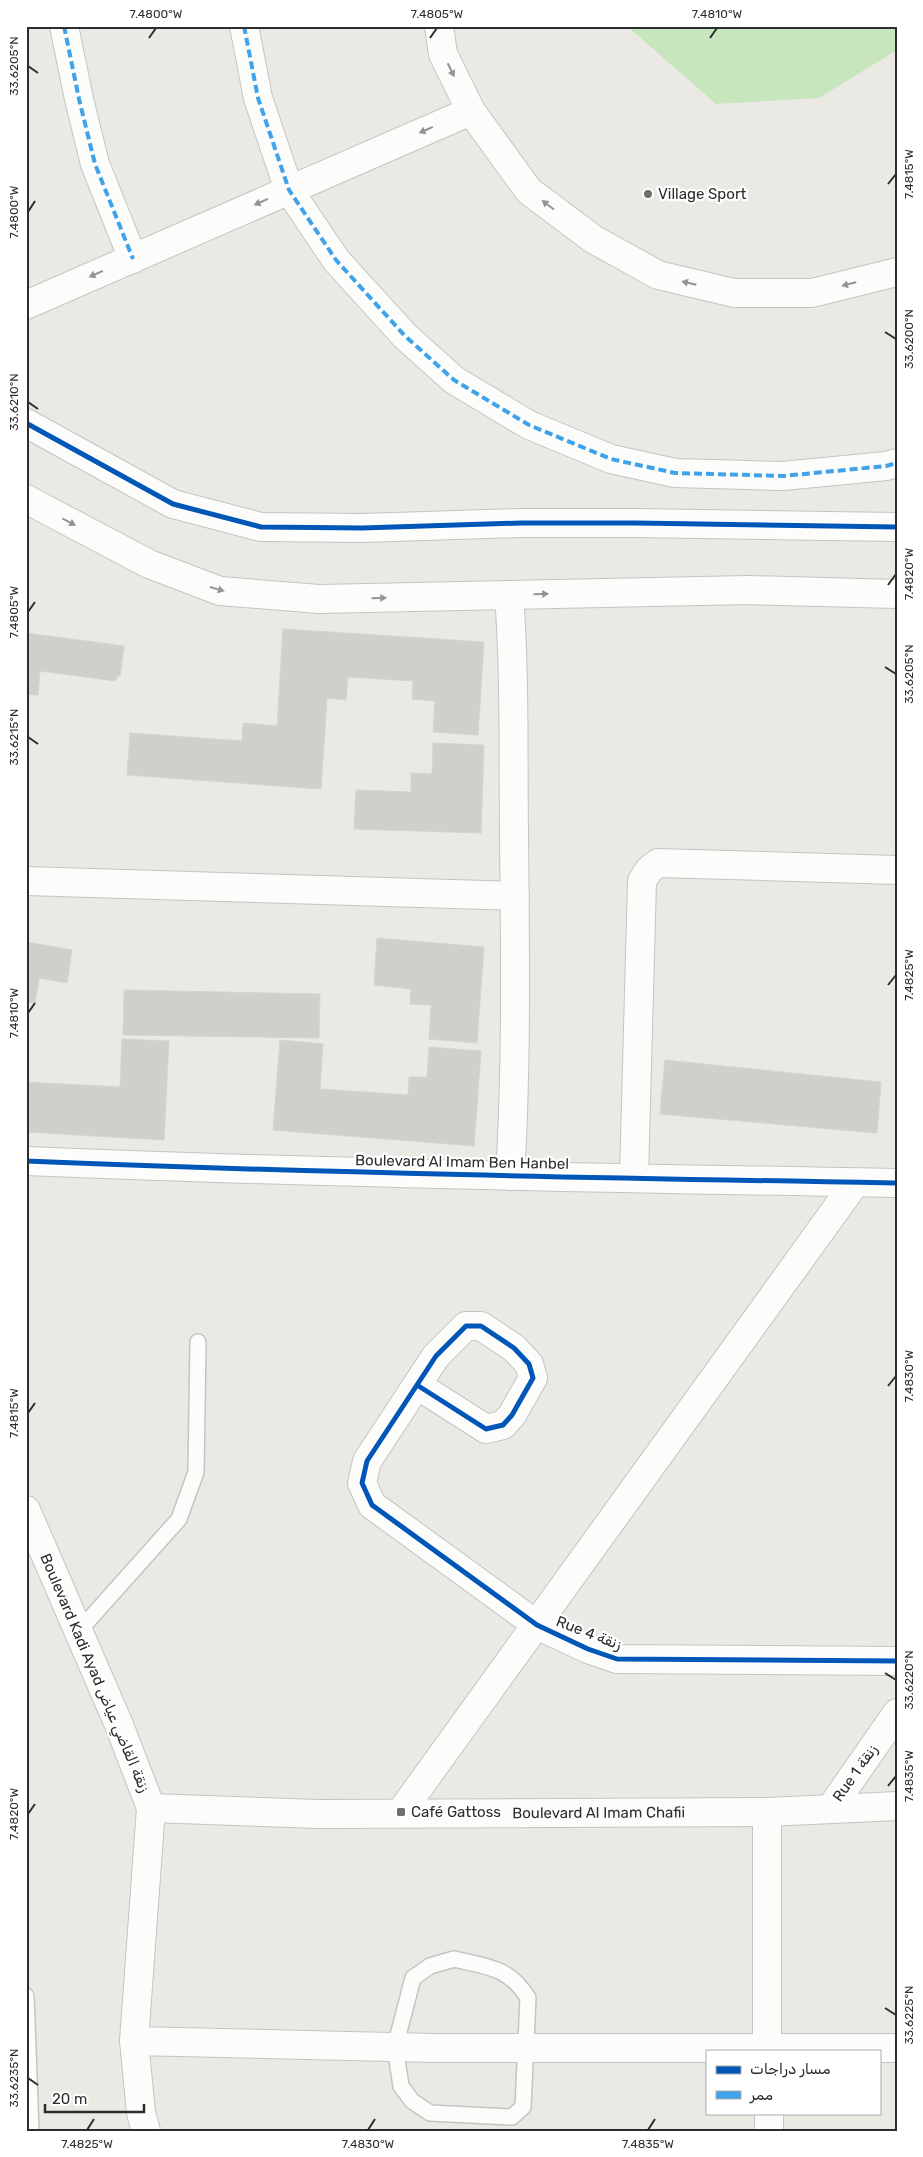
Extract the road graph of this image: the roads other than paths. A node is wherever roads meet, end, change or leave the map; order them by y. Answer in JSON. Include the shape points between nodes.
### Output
{"nodes":[{"id":1,"x":64,"y":26,"type":"edge"},
{"id":2,"x":244,"y":26,"type":"edge"},
{"id":3,"x":439,"y":26,"type":"edge"},
{"id":4,"x":471,"y":110,"type":"junction"},
{"id":5,"x":289,"y":190,"type":"junction"},
{"id":6,"x":133,"y":259,"type":"junction"},
{"id":7,"x":897,"y":272,"type":"edge"},
{"id":8,"x":26,"y":305,"type":"edge"},
{"id":9,"x":26,"y":423,"type":"edge"},
{"id":10,"x":897,"y":463,"type":"edge"},
{"id":11,"x":26,"y":499,"type":"edge"},
{"id":12,"x":897,"y":527,"type":"edge"},
{"id":13,"x":897,"y":594,"type":"edge"},
{"id":14,"x":509,"y":595,"type":"junction"},
{"id":15,"x":897,"y":870,"type":"edge"},
{"id":16,"x":26,"y":881,"type":"edge"},
{"id":17,"x":515,"y":896,"type":"junction"},
{"id":18,"x":26,"y":1161,"type":"edge"},
{"id":19,"x":510,"y":1176,"type":"junction"},
{"id":20,"x":634,"y":1177,"type":"junction"},
{"id":21,"x":854,"y":1182,"type":"junction"},
{"id":22,"x":897,"y":1183,"type":"edge"},
{"id":23,"x":198,"y":1342,"type":"dead end"},
{"id":24,"x":417,"y":1385,"type":"dead end"},
{"id":25,"x":26,"y":1510,"type":"edge"},
{"id":26,"x":537,"y":1625,"type":"junction"},
{"id":27,"x":78,"y":1632,"type":"junction"},
{"id":28,"x":897,"y":1661,"type":"edge"},
{"id":29,"x":897,"y":1713,"type":"edge"},
{"id":30,"x":897,"y":1806,"type":"edge"},
{"id":31,"x":151,"y":1808,"type":"junction"},
{"id":32,"x":831,"y":1808,"type":"junction"},
{"id":33,"x":401,"y":1812,"type":"junction"},
{"id":34,"x":768,"y":1812,"type":"junction"},
{"id":35,"x":26,"y":1996,"type":"edge"},
{"id":36,"x":134,"y":2041,"type":"junction"},
{"id":37,"x":396,"y":2047,"type":"junction"},
{"id":38,"x":527,"y":2048,"type":"junction"},
{"id":39,"x":897,"y":2048,"type":"edge"},
{"id":40,"x":767,"y":2049,"type":"edge"},
{"id":41,"x":769,"y":2114,"type":"edge"},
{"id":42,"x":29,"y":2128,"type":"edge"},
{"id":43,"x":146,"y":2131,"type":"edge"},
{"id":44,"x":769,"y":2131,"type":"edge"}],
"edges":[{"from":1,"to":6,"type":"street","via":[[95,164]]},
{"from":2,"to":5,"type":"street","via":[[258,98]]},
{"from":3,"to":4,"type":"street","one_way":true,"via":[[443,54]]},
{"from":4,"to":5,"type":"street","one_way":true},
{"from":7,"to":4,"type":"street","one_way":true,"via":[[812,293],[734,293],[658,275],[593,238],[529,191]]},
{"from":5,"to":6,"type":"street","one_way":true},
{"from":5,"to":10,"type":"street","via":[[336,260],[405,336],[454,380],[529,425],[611,459],[675,473],[783,476]]},
{"from":6,"to":8,"type":"street","one_way":true},
{"from":9,"to":12,"type":"street","via":[[173,504],[261,527],[636,523]]},
{"from":11,"to":14,"type":"street","one_way":true,"via":[[149,564],[220,591],[319,599]]},
{"from":14,"to":13,"type":"street","one_way":true,"via":[[738,590]]},
{"from":14,"to":17,"type":"street"},
{"from":15,"to":20,"type":"street","via":[[658,863],[649,870],[642,881]]},
{"from":16,"to":17,"type":"street"},
{"from":17,"to":19,"type":"street"},
{"from":18,"to":19,"type":"street","name":"Boulevard Al Imam Ben Hanbel"},
{"from":19,"to":20,"type":"street","name":"Boulevard Al Imam Ben Hanbel"},
{"from":20,"to":21,"type":"street","name":"Boulevard Al Imam Ben Hanbel"},
{"from":21,"to":22,"type":"street","name":"Boulevard Al Imam Ben Hanbel"},
{"from":21,"to":26,"type":"street"},
{"from":23,"to":27,"type":"lane","via":[[196,1472],[179,1519]]},
{"from":24,"to":26,"type":"street","name":"Rue 4 زنقة","via":[[367,1461],[362,1483],[372,1505]]},
{"from":25,"to":27,"type":"street","name":"Boulevard Kadi Ayad زنقة القاضي عياض"},
{"from":26,"to":28,"type":"street","name":"Rue 4 زنقة","via":[[618,1659]]},
{"from":26,"to":33,"type":"street"},
{"from":27,"to":31,"type":"street","name":"Boulevard Kadi Ayad زنقة القاضي عياض"},
{"from":29,"to":32,"type":"street","name":"Rue 1 زنقة"},
{"from":30,"to":32,"type":"street","name":"Boulevard Al Imam Chafii"},
{"from":31,"to":33,"type":"street","name":"Boulevard Al Imam Chafii","via":[[320,1814]]},
{"from":31,"to":36,"type":"street"},
{"from":32,"to":34,"type":"street","name":"Boulevard Al Imam Chafii"},
{"from":33,"to":34,"type":"street","name":"Boulevard Al Imam Chafii"},
{"from":34,"to":40,"type":"street"},
{"from":35,"to":42,"type":"lane"},
{"from":36,"to":37,"type":"street"},
{"from":36,"to":43,"type":"street","via":[[141,2113]]},
{"from":37,"to":38,"type":"street"},
{"from":37,"to":38,"type":"lane","via":[[400,2086],[412,2101],[430,2113],[512,2117],[523,2107]]},
{"from":37,"to":38,"type":"lane","via":[[413,1978],[430,1966],[454,1959],[500,1970],[519,1983],[528,1998]]},
{"from":38,"to":40,"type":"street"},
{"from":39,"to":40,"type":"street"},
{"from":41,"to":44,"type":"street"}]}
